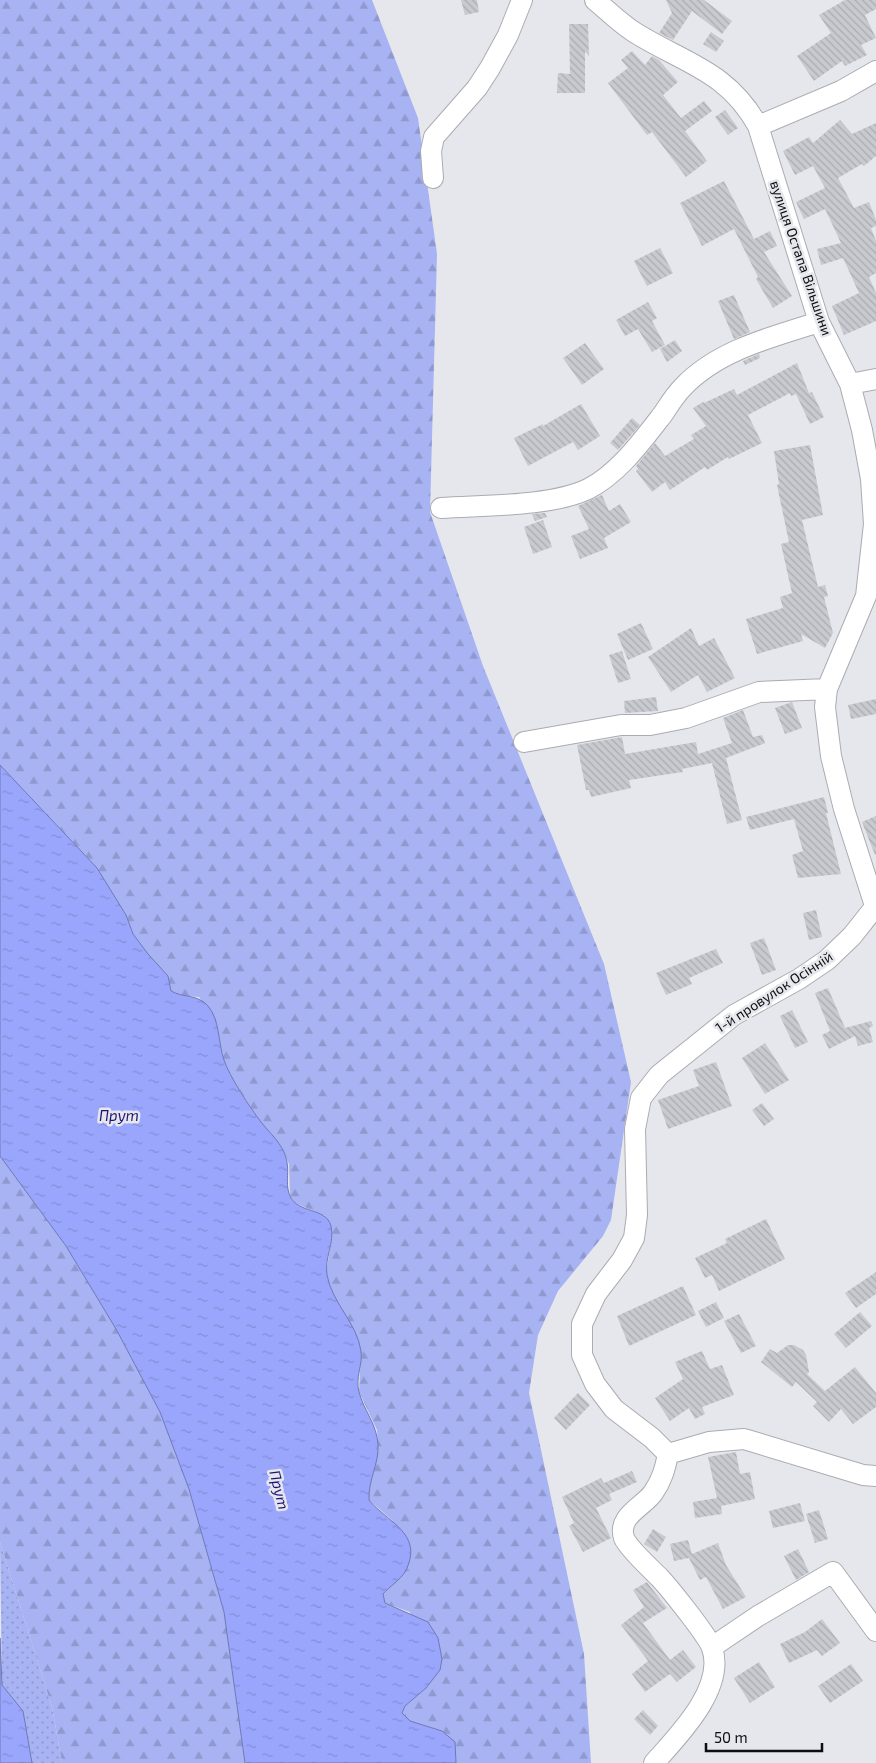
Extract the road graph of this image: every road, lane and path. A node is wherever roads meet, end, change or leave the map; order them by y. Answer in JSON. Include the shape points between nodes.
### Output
{"nodes":[{"id":1,"x":522,"y":0,"type":"edge"},
{"id":2,"x":595,"y":0,"type":"edge"},
{"id":3,"x":876,"y":71,"type":"edge"},
{"id":4,"x":758,"y":126,"type":"junction"},
{"id":5,"x":434,"y":178,"type":"dead end"},
{"id":6,"x":819,"y":322,"type":"junction"},
{"id":7,"x":876,"y":379,"type":"edge"},
{"id":8,"x":850,"y":384,"type":"junction"},
{"id":9,"x":441,"y":508,"type":"dead end"},
{"id":10,"x":827,"y":689,"type":"junction"},
{"id":11,"x":524,"y":742,"type":"dead end"},
{"id":12,"x":876,"y":908,"type":"edge"},
{"id":13,"x":668,"y":1454,"type":"junction"},
{"id":14,"x":876,"y":1476,"type":"edge"},
{"id":15,"x":876,"y":1631,"type":"edge"},
{"id":16,"x":712,"y":1647,"type":"junction"},
{"id":17,"x":654,"y":1763,"type":"edge"}],
"edges":[{"from":1,"to":5,"type":"street","via":[[490,68],[477,88],[434,136],[431,151]]},
{"from":2,"to":4,"type":"street","name":"вулиця Остапа Вільшини","via":[[634,32],[687,59],[737,94]]},
{"from":3,"to":4,"type":"street","via":[[841,91]]},
{"from":4,"to":6,"type":"street","name":"вулиця Остапа Вільшини"},
{"from":6,"to":8,"type":"street","name":"вулиця Остапа Вільшини"},
{"from":6,"to":9,"type":"street","via":[[711,363],[683,387],[643,439],[612,472],[588,489],[557,499]]},
{"from":7,"to":8,"type":"street"},
{"from":8,"to":10,"type":"street","name":"вулиця Остапа Вільшини","via":[[871,479],[874,524],[866,596]]},
{"from":10,"to":11,"type":"street","via":[[759,692],[686,718],[650,725],[620,725]]},
{"from":10,"to":12,"type":"street","name":"вулиця Остапа Вільшини","via":[[826,721],[831,756],[844,809]]},
{"from":12,"to":13,"type":"street","name":"1-й провулок Осінній","via":[[827,960],[734,1015],[659,1075],[641,1098],[635,1129],[637,1215],[634,1238],[596,1294],[582,1324],[582,1355],[595,1384],[614,1409]]},
{"from":13,"to":14,"type":"street","via":[[709,1442],[744,1439],[863,1476]]},
{"from":13,"to":16,"type":"street","via":[[664,1475],[652,1495],[632,1512],[623,1525],[624,1539],[666,1585]]},
{"from":15,"to":16,"type":"street","via":[[833,1572]]},
{"from":16,"to":17,"type":"street","via":[[715,1664],[710,1686],[691,1720]]}]}
